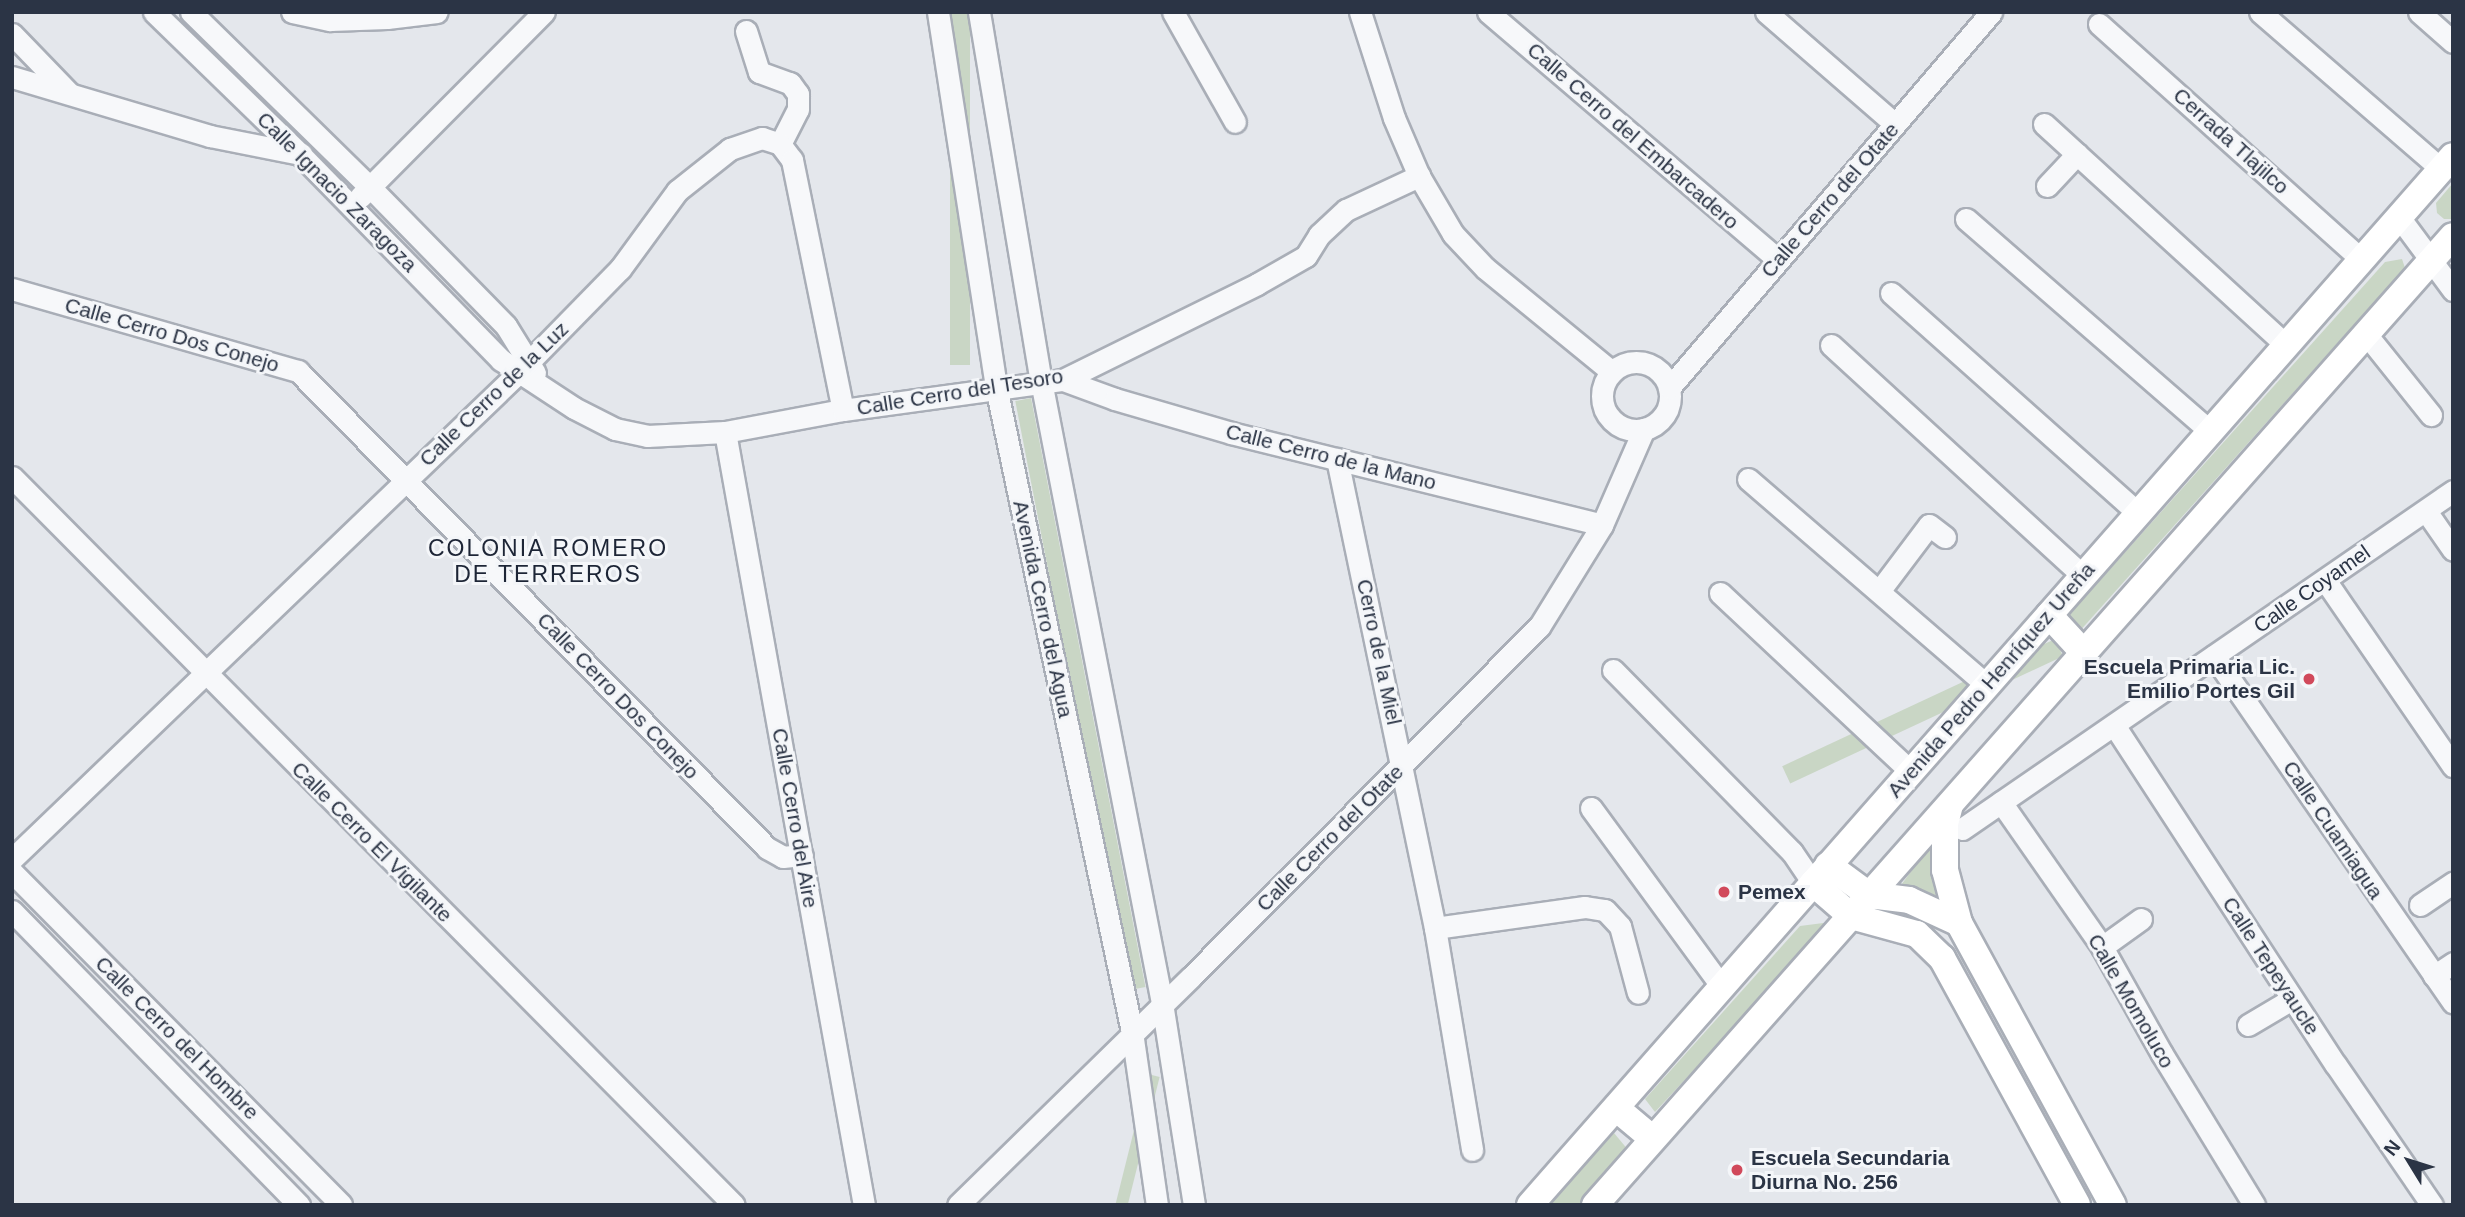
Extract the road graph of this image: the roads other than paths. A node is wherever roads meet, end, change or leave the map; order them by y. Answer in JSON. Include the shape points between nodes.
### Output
{"nodes":[{"id":1,"x":155,"y":12,"type":"edge"},
{"id":2,"x":191,"y":12,"type":"edge"},
{"id":3,"x":292,"y":12,"type":"edge"},
{"id":4,"x":437,"y":12,"type":"edge"},
{"id":5,"x":544,"y":12,"type":"edge"},
{"id":6,"x":938,"y":12,"type":"edge"},
{"id":7,"x":979,"y":12,"type":"edge"},
{"id":8,"x":1173,"y":12,"type":"edge"},
{"id":9,"x":1360,"y":12,"type":"edge"},
{"id":10,"x":1488,"y":12,"type":"edge"},
{"id":11,"x":1766,"y":12,"type":"edge"},
{"id":12,"x":1991,"y":12,"type":"edge"},
{"id":13,"x":2260,"y":12,"type":"edge"},
{"id":14,"x":2419,"y":12,"type":"edge"},
{"id":15,"x":2099,"y":24,"type":"dead end"},
{"id":16,"x":746,"y":32,"type":"dead end"},
{"id":17,"x":12,"y":34,"type":"edge"},
{"id":18,"x":2453,"y":42,"type":"edge"},
{"id":19,"x":12,"y":77,"type":"edge"},
{"id":20,"x":71,"y":95,"type":"junction"},
{"id":21,"x":1235,"y":122,"type":"dead end"},
{"id":22,"x":1895,"y":124,"type":"junction"},
{"id":23,"x":2044,"y":124,"type":"dead end"},
{"id":24,"x":322,"y":139,"type":"junction"},
{"id":25,"x":780,"y":144,"type":"junction"},
{"id":26,"x":300,"y":154,"type":"junction"},
{"id":27,"x":2077,"y":154,"type":"junction"},
{"id":28,"x":2447,"y":163,"type":"edge"},
{"id":29,"x":1419,"y":176,"type":"junction"},
{"id":30,"x":2047,"y":186,"type":"dead end"},
{"id":31,"x":370,"y":187,"type":"junction"},
{"id":32,"x":351,"y":206,"type":"junction"},
{"id":33,"x":2399,"y":217,"type":"junction"},
{"id":34,"x":1966,"y":219,"type":"dead end"},
{"id":35,"x":2453,"y":236,"type":"edge"},
{"id":36,"x":2362,"y":260,"type":"junction"},
{"id":37,"x":2432,"y":260,"type":"junction"},
{"id":38,"x":1779,"y":261,"type":"junction"},
{"id":39,"x":12,"y":289,"type":"edge"},
{"id":40,"x":2453,"y":290,"type":"edge"},
{"id":41,"x":1891,"y":293,"type":"dead end"},
{"id":42,"x":2366,"y":334,"type":"junction"},
{"id":43,"x":1831,"y":345,"type":"dead end"},
{"id":44,"x":2286,"y":345,"type":"junction"},
{"id":45,"x":524,"y":368,"type":"junction"},
{"id":46,"x":1612,"y":372,"type":"junction"},
{"id":47,"x":1063,"y":380,"type":"junction"},
{"id":48,"x":1041,"y":381,"type":"junction"},
{"id":49,"x":996,"y":387,"type":"junction"},
{"id":50,"x":1669,"y":388,"type":"junction"},
{"id":51,"x":843,"y":410,"type":"junction"},
{"id":52,"x":2431,"y":415,"type":"dead end"},
{"id":53,"x":1644,"y":429,"type":"junction"},
{"id":54,"x":2210,"y":431,"type":"junction"},
{"id":55,"x":725,"y":432,"type":"junction"},
{"id":56,"x":1337,"y":459,"type":"junction"},
{"id":57,"x":12,"y":477,"type":"edge"},
{"id":58,"x":405,"y":479,"type":"junction"},
{"id":59,"x":1748,"y":479,"type":"dead end"},
{"id":60,"x":2453,"y":491,"type":"edge"},
{"id":61,"x":2426,"y":511,"type":"junction"},
{"id":62,"x":2138,"y":513,"type":"junction"},
{"id":63,"x":1602,"y":525,"type":"junction"},
{"id":64,"x":1945,"y":537,"type":"dead end"},
{"id":65,"x":2453,"y":550,"type":"edge"},
{"id":66,"x":2083,"y":576,"type":"junction"},
{"id":67,"x":2325,"y":580,"type":"junction"},
{"id":68,"x":1880,"y":590,"type":"junction"},
{"id":69,"x":1720,"y":593,"type":"dead end"},
{"id":70,"x":2049,"y":615,"type":"junction"},
{"id":71,"x":2084,"y":653,"type":"junction"},
{"id":72,"x":2214,"y":656,"type":"junction"},
{"id":73,"x":1613,"y":670,"type":"dead end"},
{"id":74,"x":205,"y":673,"type":"junction"},
{"id":75,"x":1987,"y":685,"type":"junction"},
{"id":76,"x":2114,"y":725,"type":"junction"},
{"id":77,"x":1403,"y":765,"type":"junction"},
{"id":78,"x":2453,"y":766,"type":"edge"},
{"id":79,"x":1911,"y":772,"type":"junction"},
{"id":80,"x":1951,"y":803,"type":"junction"},
{"id":81,"x":2001,"y":803,"type":"junction"},
{"id":82,"x":1591,"y":808,"type":"dead end"},
{"id":83,"x":1962,"y":830,"type":"dead end"},
{"id":84,"x":802,"y":855,"type":"junction"},
{"id":85,"x":12,"y":859,"type":"edge"},
{"id":86,"x":12,"y":872,"type":"edge"},
{"id":87,"x":1821,"y":874,"type":"junction"},
{"id":88,"x":2453,"y":883,"type":"edge"},
{"id":89,"x":1869,"y":895,"type":"junction"},
{"id":90,"x":2420,"y":905,"type":"dead end"},
{"id":91,"x":12,"y":911,"type":"edge"},
{"id":92,"x":1851,"y":916,"type":"junction"},
{"id":93,"x":2141,"y":919,"type":"dead end"},
{"id":94,"x":1959,"y":923,"type":"junction"},
{"id":95,"x":1435,"y":928,"type":"junction"},
{"id":96,"x":2102,"y":947,"type":"junction"},
{"id":97,"x":2453,"y":963,"type":"edge"},
{"id":98,"x":2434,"y":976,"type":"junction"},
{"id":99,"x":1722,"y":987,"type":"junction"},
{"id":100,"x":1638,"y":993,"type":"dead end"},
{"id":101,"x":2292,"y":999,"type":"junction"},
{"id":102,"x":1162,"y":1003,"type":"junction"},
{"id":103,"x":2453,"y":1003,"type":"edge"},
{"id":104,"x":2248,"y":1025,"type":"dead end"},
{"id":105,"x":1132,"y":1032,"type":"junction"},
{"id":106,"x":1616,"y":1108,"type":"junction"},
{"id":107,"x":1653,"y":1139,"type":"junction"},
{"id":108,"x":1472,"y":1150,"type":"dead end"},
{"id":109,"x":299,"y":1205,"type":"edge"},
{"id":110,"x":341,"y":1205,"type":"edge"},
{"id":111,"x":734,"y":1205,"type":"edge"},
{"id":112,"x":864,"y":1205,"type":"edge"},
{"id":113,"x":958,"y":1205,"type":"edge"},
{"id":114,"x":1157,"y":1205,"type":"edge"},
{"id":115,"x":1194,"y":1205,"type":"edge"},
{"id":116,"x":1530,"y":1205,"type":"edge"},
{"id":117,"x":1595,"y":1205,"type":"edge"},
{"id":118,"x":2077,"y":1205,"type":"edge"},
{"id":119,"x":2113,"y":1205,"type":"edge"},
{"id":120,"x":2253,"y":1205,"type":"edge"},
{"id":121,"x":2432,"y":1205,"type":"edge"}],
"edges":[{"from":1,"to":26,"type":"street","name":"Calle Ignacio Zaragoza"},
{"from":2,"to":24,"type":"street","name":"Calle Ignacio Zaragoza"},
{"from":3,"to":4,"type":"street","via":[[330,20]]},
{"from":5,"to":31,"type":"street"},
{"from":6,"to":49,"type":"street","name":"Avenida Cerro del Agua"},
{"from":7,"to":48,"type":"street","name":"Avenida Cerro del Agua"},
{"from":8,"to":21,"type":"street"},
{"from":9,"to":29,"type":"street","via":[[1394,118]]},
{"from":10,"to":38,"type":"street","name":"Calle Cerro del Embarcadero"},
{"from":11,"to":22,"type":"street"},
{"from":12,"to":22,"type":"street","name":"Calle Cerro del Otate"},
{"from":13,"to":28,"type":"street"},
{"from":14,"to":18,"type":"street"},
{"from":15,"to":36,"type":"street","name":"Cerrada Tlajilco"},
{"from":16,"to":25,"type":"street","via":[[759,72],[790,83],[798,94],[799,109]]},
{"from":17,"to":20,"type":"street"},
{"from":19,"to":20,"type":"street"},
{"from":20,"to":26,"type":"street","via":[[211,136]]},
{"from":22,"to":38,"type":"street","name":"Calle Cerro del Otate"},
{"from":23,"to":27,"type":"street"},
{"from":24,"to":26,"type":"street"},
{"from":24,"to":31,"type":"street","name":"Calle Ignacio Zaragoza"},
{"from":25,"to":45,"type":"street","name":"Calle Cerro de la Luz","via":[[762,138],[730,149],[677,191],[620,269]]},
{"from":25,"to":51,"type":"street","via":[[792,160]]},
{"from":26,"to":32,"type":"street","name":"Calle Ignacio Zaragoza"},
{"from":27,"to":30,"type":"street"},
{"from":27,"to":44,"type":"street"},
{"from":28,"to":33,"type":"main road","name":"Avenida Pedro Henríquez Ureña"},
{"from":29,"to":46,"type":"street","via":[[1453,234],[1485,268]]},
{"from":29,"to":47,"type":"street","name":"Calle Cerro del Tesoro","via":[[1346,210],[1319,235],[1306,256]]},
{"from":31,"to":32,"type":"street"},
{"from":31,"to":45,"type":"street","name":"Calle Ignacio Zaragoza","via":[[506,326]]},
{"from":32,"to":45,"type":"street","name":"Calle Ignacio Zaragoza","via":[[489,348]]},
{"from":33,"to":36,"type":"main road","name":"Avenida Pedro Henríquez Ureña"},
{"from":33,"to":37,"type":"street"},
{"from":34,"to":54,"type":"street"},
{"from":35,"to":37,"type":"main road"},
{"from":36,"to":44,"type":"main road","name":"Avenida Pedro Henríquez Ureña"},
{"from":37,"to":40,"type":"street"},
{"from":37,"to":42,"type":"main road"},
{"from":38,"to":50,"type":"street","name":"Calle Cerro del Otate"},
{"from":39,"to":58,"type":"street","name":"Calle Cerro Dos Conejo","via":[[298,371]]},
{"from":41,"to":62,"type":"street"},
{"from":42,"to":52,"type":"street"},
{"from":42,"to":71,"type":"main road"},
{"from":43,"to":66,"type":"street"},
{"from":44,"to":54,"type":"main road","name":"Avenida Pedro Henríquez Ureña"},
{"from":45,"to":55,"type":"street","name":"Calle Cerro del Tesoro","via":[[574,408],[615,429],[647,436]]},
{"from":45,"to":58,"type":"street","name":"Calle Cerro de la Luz"},
{"from":46,"to":50,"type":"street","via":[[1628,363],[1646,363],[1661,373]]},
{"from":46,"to":53,"type":"street","via":[[1602,396],[1607,413],[1619,425]]},
{"from":47,"to":48,"type":"street","name":"Calle Cerro del Tesoro"},
{"from":47,"to":56,"type":"street","name":"Calle Cerro de la Mano","via":[[1115,399]]},
{"from":48,"to":49,"type":"street","name":"Calle Cerro del Tesoro"},
{"from":48,"to":102,"type":"street","name":"Avenida Cerro del Agua"},
{"from":49,"to":51,"type":"street","name":"Calle Cerro del Tesoro"},
{"from":49,"to":105,"type":"street","name":"Avenida Cerro del Agua"},
{"from":50,"to":53,"type":"street","via":[[1665,414]]},
{"from":51,"to":55,"type":"street","name":"Calle Cerro del Tesoro"},
{"from":53,"to":63,"type":"street","name":"Calle Cerro del Otate"},
{"from":54,"to":62,"type":"main road","name":"Avenida Pedro Henríquez Ureña"},
{"from":55,"to":84,"type":"street","name":"Calle Cerro del Aire"},
{"from":56,"to":63,"type":"street","name":"Calle Cerro de la Mano"},
{"from":56,"to":77,"type":"street","name":"Cerro de la Miel"},
{"from":57,"to":74,"type":"street","name":"Calle Cerro El Vigilante"},
{"from":58,"to":74,"type":"street","name":"Calle Cerro de la Luz"},
{"from":58,"to":84,"type":"street","name":"Calle Cerro Dos Conejo","via":[[767,848],[778,856]]},
{"from":59,"to":68,"type":"street"},
{"from":60,"to":61,"type":"street","name":"Calle Coyamel"},
{"from":61,"to":65,"type":"street"},
{"from":61,"to":67,"type":"street","name":"Calle Coyamel"},
{"from":62,"to":66,"type":"main road","name":"Avenida Pedro Henríquez Ureña"},
{"from":63,"to":77,"type":"street","name":"Calle Cerro del Otate","via":[[1539,627]]},
{"from":64,"to":68,"type":"street","via":[[1929,525]]},
{"from":66,"to":70,"type":"main road","name":"Avenida Pedro Henríquez Ureña"},
{"from":67,"to":72,"type":"street","name":"Calle Coyamel"},
{"from":67,"to":78,"type":"street"},
{"from":68,"to":75,"type":"street"},
{"from":69,"to":79,"type":"street"},
{"from":70,"to":71,"type":"main road"},
{"from":70,"to":75,"type":"main road","name":"Avenida Pedro Henríquez Ureña"},
{"from":71,"to":80,"type":"main road"},
{"from":72,"to":76,"type":"street","name":"Calle Coyamel"},
{"from":72,"to":98,"type":"street","name":"Calle Cuamiagua"},
{"from":73,"to":87,"type":"street","via":[[1792,852]]},
{"from":74,"to":85,"type":"street","name":"Calle Cerro de la Luz"},
{"from":74,"to":111,"type":"street","name":"Calle Cerro El Vigilante"},
{"from":75,"to":79,"type":"main road","name":"Avenida Pedro Henríquez Ureña"},
{"from":76,"to":81,"type":"street","name":"Calle Coyamel"},
{"from":76,"to":101,"type":"street","name":"Calle Tepeyaucle"},
{"from":77,"to":95,"type":"street","name":"Cerro de la Miel"},
{"from":77,"to":102,"type":"street","name":"Calle Cerro del Otate"},
{"from":79,"to":87,"type":"main road","name":"Avenida Pedro Henríquez Ureña"},
{"from":80,"to":89,"type":"main road"},
{"from":80,"to":94,"type":"main road","via":[[1945,824],[1945,870]]},
{"from":81,"to":83,"type":"street","name":"Calle Coyamel"},
{"from":81,"to":96,"type":"street","name":"Calle Momoluco"},
{"from":82,"to":99,"type":"street"},
{"from":84,"to":112,"type":"street","name":"Calle Cerro del Aire"},
{"from":86,"to":110,"type":"street","name":"Calle Cerro del Hombre"},
{"from":87,"to":89,"type":"main road"},
{"from":87,"to":92,"type":"main road"},
{"from":87,"to":99,"type":"main road","name":"Avenida Pedro Henríquez Ureña"},
{"from":88,"to":90,"type":"street"},
{"from":89,"to":92,"type":"main road"},
{"from":89,"to":94,"type":"main road","via":[[1917,903]]},
{"from":91,"to":109,"type":"street","name":"Calle Cerro del Hombre"},
{"from":92,"to":107,"type":"main road"},
{"from":92,"to":118,"type":"main road","via":[[1917,934],[1942,958]]},
{"from":93,"to":96,"type":"street"},
{"from":94,"to":119,"type":"main road"},
{"from":95,"to":100,"type":"street","via":[[1584,907],[1605,910],[1620,926]]},
{"from":95,"to":108,"type":"street","name":"Cerro de la Miel"},
{"from":96,"to":120,"type":"street","name":"Calle Momoluco"},
{"from":97,"to":98,"type":"street"},
{"from":98,"to":103,"type":"street","name":"Calle Cuamiagua"},
{"from":99,"to":106,"type":"main road","name":"Avenida Pedro Henríquez Ureña"},
{"from":101,"to":104,"type":"street"},
{"from":101,"to":121,"type":"street","name":"Calle Tepeyaucle"},
{"from":102,"to":105,"type":"street","name":"Calle Cerro del Otate"},
{"from":102,"to":115,"type":"street","name":"Avenida Cerro del Agua"},
{"from":105,"to":113,"type":"street","name":"Calle Cerro del Otate"},
{"from":105,"to":114,"type":"street","name":"Avenida Cerro del Agua"},
{"from":106,"to":107,"type":"main road"},
{"from":106,"to":116,"type":"main road","name":"Avenida Pedro Henríquez Ureña"},
{"from":107,"to":117,"type":"main road"}]}
